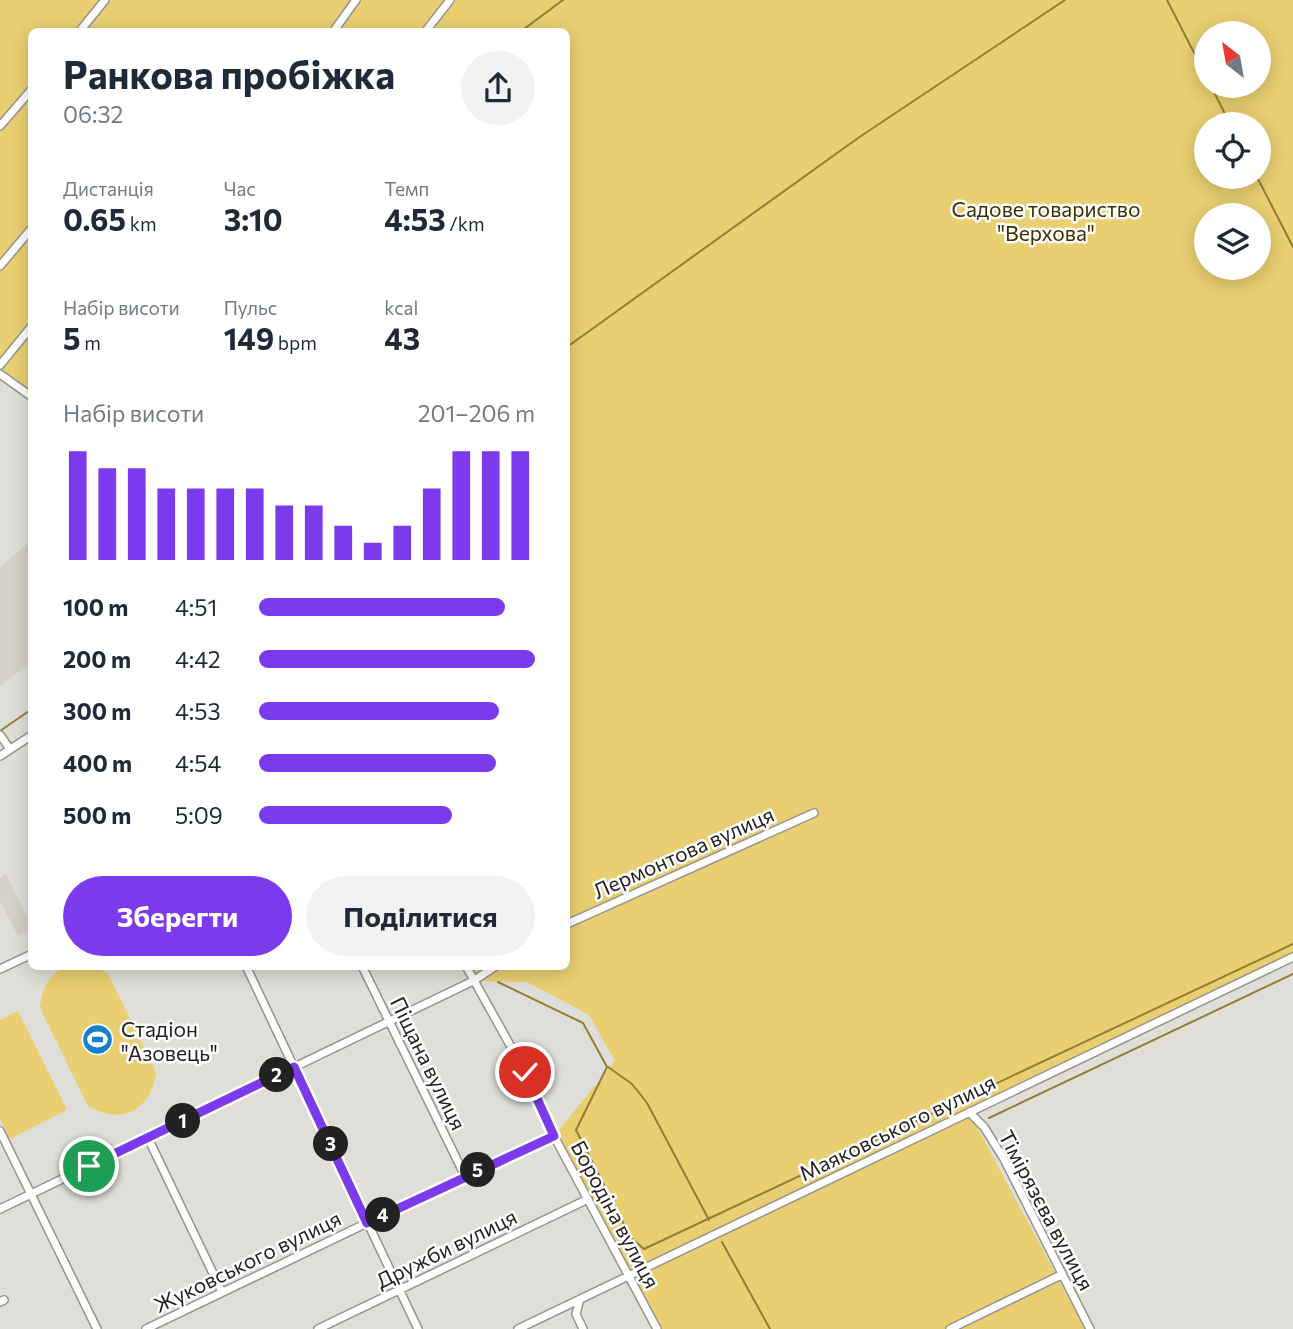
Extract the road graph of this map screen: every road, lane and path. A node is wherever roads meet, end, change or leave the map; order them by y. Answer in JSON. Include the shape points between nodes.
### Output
{"nodes":[{"id":1,"x":105,"y":0,"type":"edge"},
{"id":2,"x":356,"y":0,"type":"edge"},
{"id":3,"x":450,"y":0,"type":"edge"},
{"id":4,"x":85,"y":24,"type":"junction"},
{"id":5,"x":82,"y":28,"type":"edge"},
{"id":6,"x":90,"y":28,"type":"edge"},
{"id":7,"x":336,"y":28,"type":"edge"},
{"id":8,"x":428,"y":28,"type":"edge"},
{"id":9,"x":28,"y":94,"type":"edge"},
{"id":10,"x":0,"y":127,"type":"edge"},
{"id":11,"x":28,"y":233,"type":"edge"},
{"id":12,"x":0,"y":266,"type":"edge"},
{"id":13,"x":28,"y":334,"type":"edge"},
{"id":14,"x":0,"y":365,"type":"edge"},
{"id":15,"x":0,"y":374,"type":"edge"},
{"id":16,"x":28,"y":394,"type":"edge"},
{"id":17,"x":1,"y":736,"type":"edge"},
{"id":18,"x":28,"y":738,"type":"edge"},
{"id":19,"x":10,"y":749,"type":"junction"},
{"id":20,"x":0,"y":756,"type":"edge"},
{"id":21,"x":814,"y":813,"type":"dead end"},
{"id":22,"x":570,"y":923,"type":"edge"},
{"id":23,"x":28,"y":956,"type":"edge"},
{"id":24,"x":1293,"y":957,"type":"edge"},
{"id":25,"x":0,"y":970,"type":"edge"},
{"id":26,"x":248,"y":970,"type":"edge"},
{"id":27,"x":364,"y":970,"type":"edge"},
{"id":28,"x":468,"y":970,"type":"edge"},
{"id":29,"x":490,"y":970,"type":"edge"},
{"id":30,"x":473,"y":981,"type":"junction"},
{"id":31,"x":389,"y":1021,"type":"junction"},
{"id":32,"x":294,"y":1067,"type":"junction"},
{"id":33,"x":969,"y":1112,"type":"junction"},
{"id":34,"x":0,"y":1131,"type":"edge"},
{"id":35,"x":554,"y":1136,"type":"junction"},
{"id":36,"x":148,"y":1138,"type":"junction"},
{"id":37,"x":465,"y":1176,"type":"junction"},
{"id":38,"x":31,"y":1194,"type":"junction"},
{"id":39,"x":588,"y":1199,"type":"junction"},
{"id":40,"x":0,"y":1209,"type":"edge"},
{"id":41,"x":367,"y":1223,"type":"junction"},
{"id":42,"x":1061,"y":1275,"type":"junction"},
{"id":43,"x":629,"y":1276,"type":"junction"},
{"id":44,"x":399,"y":1290,"type":"junction"},
{"id":45,"x":222,"y":1292,"type":"junction"},
{"id":46,"x":580,"y":1299,"type":"junction"},
{"id":47,"x":97,"y":1329,"type":"edge"},
{"id":48,"x":146,"y":1329,"type":"edge"},
{"id":49,"x":318,"y":1329,"type":"edge"},
{"id":50,"x":418,"y":1329,"type":"edge"},
{"id":51,"x":518,"y":1329,"type":"edge"},
{"id":52,"x":583,"y":1329,"type":"edge"},
{"id":53,"x":657,"y":1329,"type":"edge"},
{"id":54,"x":950,"y":1329,"type":"edge"},
{"id":55,"x":1090,"y":1329,"type":"edge"}],
"edges":[{"from":1,"to":4,"type":"street"},
{"from":2,"to":7,"type":"street"},
{"from":3,"to":8,"type":"street"},
{"from":4,"to":5,"type":"street"},
{"from":4,"to":6,"type":"street"},
{"from":9,"to":10,"type":"street"},
{"from":11,"to":12,"type":"street"},
{"from":13,"to":14,"type":"street"},
{"from":15,"to":16,"type":"street"},
{"from":17,"to":19,"type":"street"},
{"from":18,"to":19,"type":"street"},
{"from":19,"to":20,"type":"street"},
{"from":21,"to":22,"type":"street","name":"Лермонтова вулиця"},
{"from":23,"to":25,"type":"street"},
{"from":24,"to":33,"type":"street","name":"Маяковського вулиця"},
{"from":26,"to":32,"type":"street"},
{"from":27,"to":31,"type":"street","name":"Піщана вулиця"},
{"from":28,"to":30,"type":"street","name":"Бородіна вулиця"},
{"from":29,"to":30,"type":"street"},
{"from":30,"to":31,"type":"street"},
{"from":30,"to":35,"type":"street","name":"Бородіна вулиця","via":[[525,1072]]},
{"from":31,"to":32,"type":"street"},
{"from":31,"to":37,"type":"street","name":"Піщана вулиця"},
{"from":32,"to":36,"type":"street"},
{"from":32,"to":41,"type":"street"},
{"from":33,"to":42,"type":"street","name":"Тімірязєва вулиця","via":[[1004,1159]]},
{"from":33,"to":43,"type":"street","name":"Маяковського вулиця"},
{"from":34,"to":38,"type":"street"},
{"from":35,"to":37,"type":"street","name":"Жуковського вулиця"},
{"from":35,"to":39,"type":"street","name":"Бородіна вулиця"},
{"from":36,"to":38,"type":"street"},
{"from":36,"to":45,"type":"street"},
{"from":37,"to":41,"type":"street","name":"Жуковського вулиця"},
{"from":38,"to":40,"type":"street"},
{"from":38,"to":47,"type":"street"},
{"from":39,"to":43,"type":"street","name":"Бородіна вулиця"},
{"from":39,"to":44,"type":"street","name":"Дружби вулиця"},
{"from":41,"to":44,"type":"street"},
{"from":41,"to":45,"type":"street","name":"Жуковського вулиця"},
{"from":42,"to":54,"type":"street"},
{"from":42,"to":55,"type":"street","name":"Тімірязєва вулиця"},
{"from":43,"to":46,"type":"street","name":"Маяковського вулиця"},
{"from":43,"to":53,"type":"street","name":"Бородіна вулиця"},
{"from":44,"to":49,"type":"street","name":"Дружби вулиця"},
{"from":44,"to":50,"type":"street"},
{"from":45,"to":48,"type":"street","name":"Жуковського вулиця"},
{"from":46,"to":51,"type":"street","name":"Маяковського вулиця"},
{"from":46,"to":52,"type":"street","via":[[576,1314]]}]}
